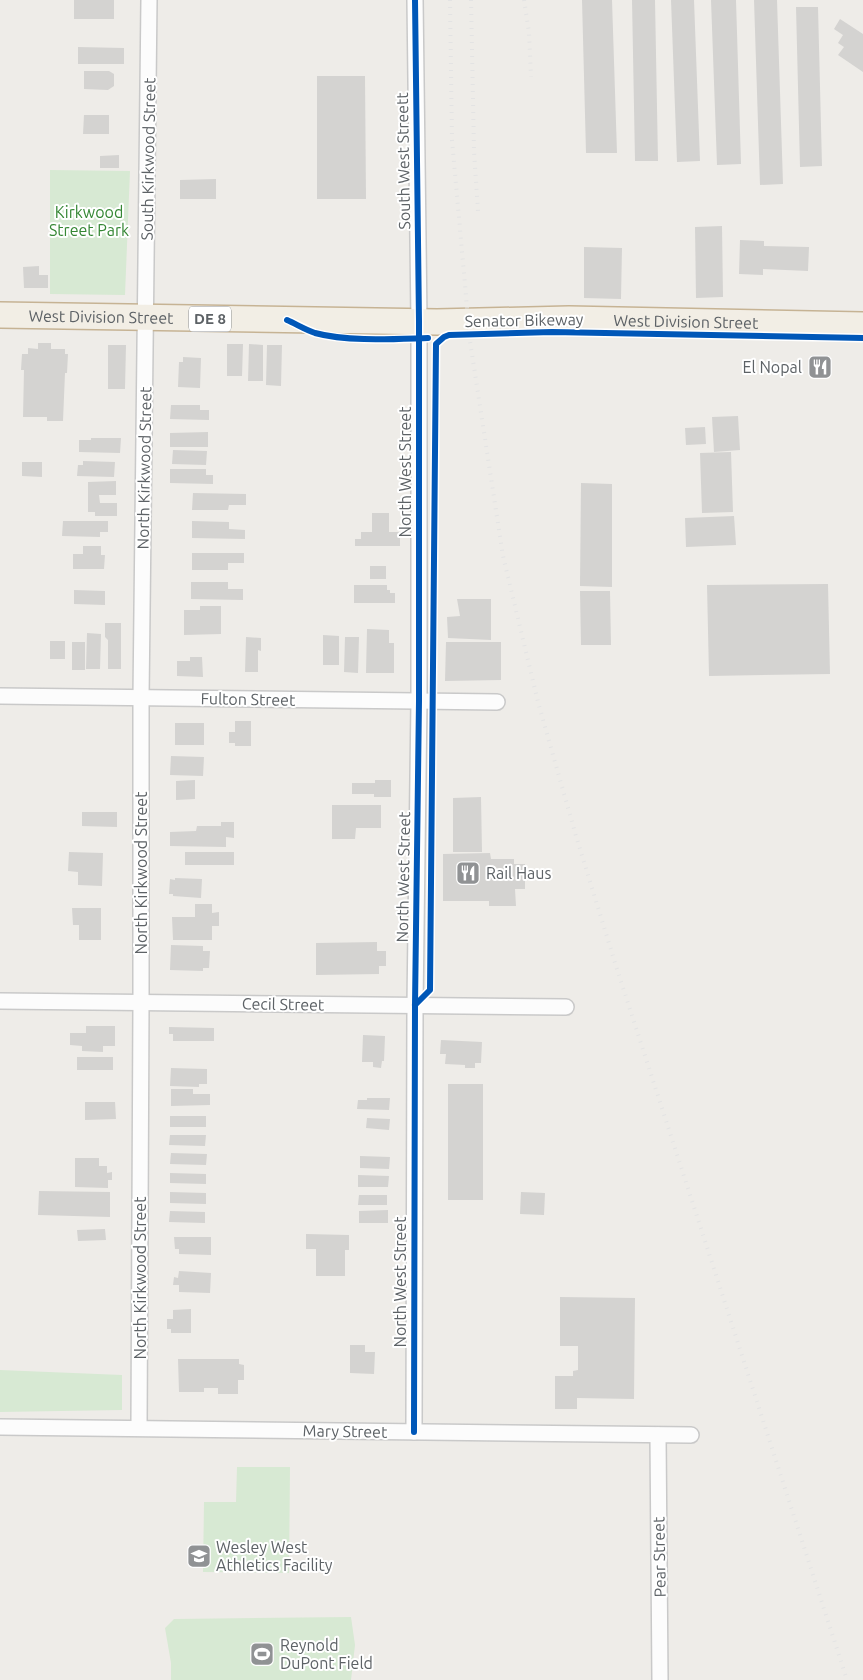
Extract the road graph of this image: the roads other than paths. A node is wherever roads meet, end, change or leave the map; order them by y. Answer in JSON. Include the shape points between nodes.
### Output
{"nodes":[{"id":1,"x":149,"y":0,"type":"edge"},
{"id":2,"x":414,"y":0,"type":"edge"},
{"id":3,"x":0,"y":315,"type":"edge"},
{"id":4,"x":146,"y":317,"type":"junction"},
{"id":5,"x":419,"y":321,"type":"junction"},
{"id":6,"x":863,"y":325,"type":"edge"},
{"id":7,"x":0,"y":696,"type":"edge"},
{"id":8,"x":141,"y":698,"type":"junction"},
{"id":9,"x":419,"y":701,"type":"junction"},
{"id":10,"x":497,"y":702,"type":"dead end"},
{"id":11,"x":0,"y":1002,"type":"edge"},
{"id":12,"x":141,"y":1003,"type":"junction"},
{"id":13,"x":414,"y":1006,"type":"junction"},
{"id":14,"x":566,"y":1007,"type":"dead end"},
{"id":15,"x":0,"y":1427,"type":"edge"},
{"id":16,"x":139,"y":1428,"type":"junction"},
{"id":17,"x":414,"y":1432,"type":"junction"},
{"id":18,"x":658,"y":1435,"type":"junction"},
{"id":19,"x":690,"y":1435,"type":"dead end"},
{"id":20,"x":660,"y":1680,"type":"edge"}],
"edges":[{"from":1,"to":4,"type":"street","name":"South Kirkwood Street"},
{"from":2,"to":5,"type":"street","name":"South West Streett"},
{"from":3,"to":4,"type":"highway","name":"West Division Street","number":"DE 8"},
{"from":4,"to":5,"type":"highway","name":"West Division Street","number":"DE 8"},
{"from":4,"to":8,"type":"street","name":"North Kirkwood Street"},
{"from":5,"to":6,"type":"highway","name":"West Division Street","number":"DE 8","via":[[569,319]]},
{"from":5,"to":9,"type":"street","name":"North West Street"},
{"from":7,"to":8,"type":"street","name":"Fulton Street"},
{"from":8,"to":9,"type":"street","name":"Fulton Street"},
{"from":8,"to":12,"type":"street","name":"North Kirkwood Street"},
{"from":9,"to":10,"type":"street","name":"Fulton Street"},
{"from":9,"to":13,"type":"street","name":"North West Street"},
{"from":11,"to":12,"type":"street","name":"Cecil Street"},
{"from":12,"to":13,"type":"street","name":"Cecil Street"},
{"from":12,"to":16,"type":"street","name":"North Kirkwood Street"},
{"from":13,"to":14,"type":"street","name":"Cecil Street"},
{"from":13,"to":17,"type":"street","name":"North West Street"},
{"from":15,"to":16,"type":"street","name":"Mary Street"},
{"from":16,"to":17,"type":"street","name":"Mary Street"},
{"from":17,"to":18,"type":"street","name":"Mary Street"},
{"from":18,"to":19,"type":"street","name":"Mary Street"},
{"from":18,"to":20,"type":"street","name":"Pear Street"}]}
